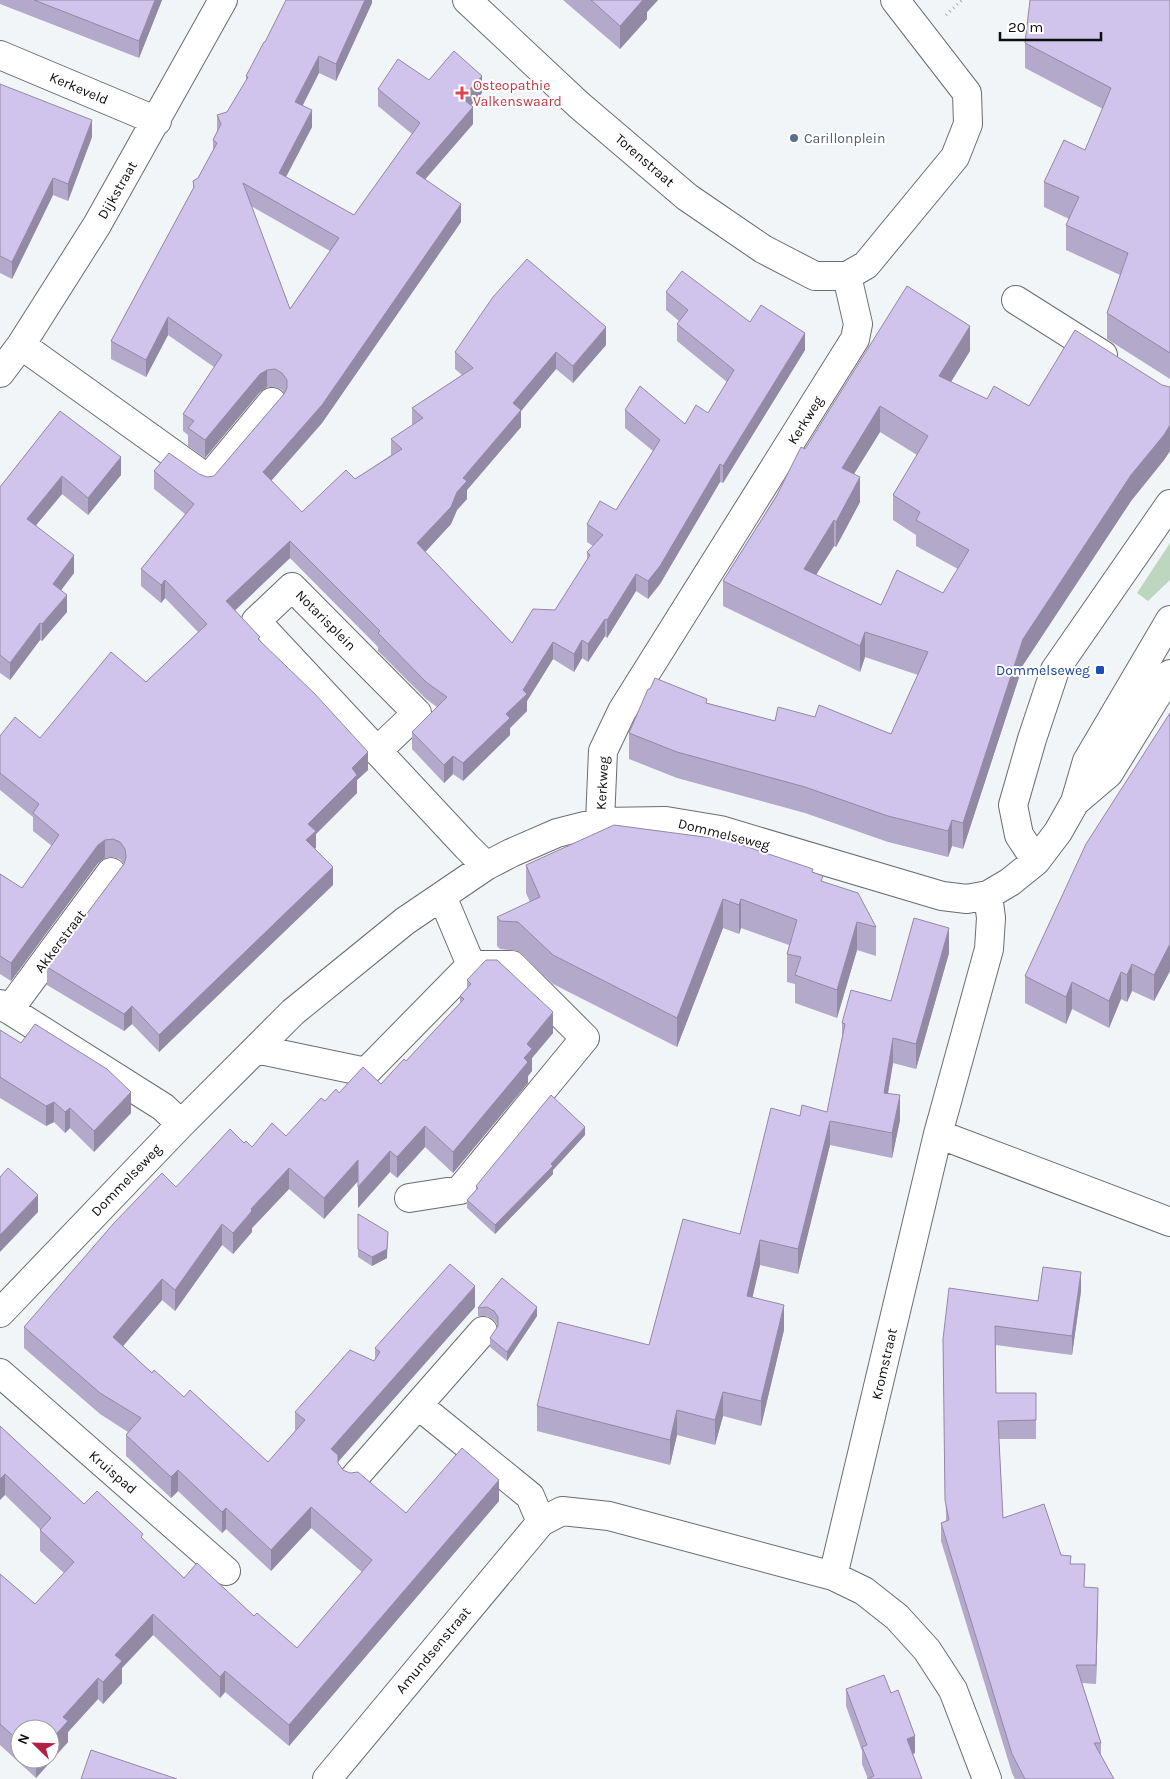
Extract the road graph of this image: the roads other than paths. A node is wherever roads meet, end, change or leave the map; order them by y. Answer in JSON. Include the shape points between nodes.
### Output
{"nodes":[{"id":1,"x":223,"y":0,"type":"edge"},
{"id":2,"x":467,"y":0,"type":"edge"},
{"id":3,"x":895,"y":0,"type":"edge"},
{"id":4,"x":0,"y":55,"type":"edge"},
{"id":5,"x":157,"y":121,"type":"junction"},
{"id":6,"x":847,"y":276,"type":"junction"},
{"id":7,"x":1016,"y":300,"type":"dead end"},
{"id":8,"x":21,"y":345,"type":"junction"},
{"id":9,"x":1122,"y":368,"type":"edge"},
{"id":10,"x":0,"y":373,"type":"edge"},
{"id":11,"x":272,"y":402,"type":"dead end"},
{"id":12,"x":1170,"y":504,"type":"edge"},
{"id":13,"x":1170,"y":620,"type":"edge"},
{"id":14,"x":1170,"y":674,"type":"edge"},
{"id":15,"x":377,"y":751,"type":"junction"},
{"id":16,"x":1075,"y":802,"type":"junction"},
{"id":17,"x":600,"y":822,"type":"junction"},
{"id":18,"x":1036,"y":861,"type":"junction"},
{"id":19,"x":486,"y":866,"type":"junction"},
{"id":20,"x":111,"y":872,"type":"dead end"},
{"id":21,"x":988,"y":895,"type":"junction"},
{"id":22,"x":442,"y":896,"type":"junction"},
{"id":23,"x":471,"y":965,"type":"junction"},
{"id":24,"x":4,"y":1007,"type":"edge"},
{"id":25,"x":256,"y":1049,"type":"junction"},
{"id":26,"x":181,"y":1124,"type":"junction"},
{"id":27,"x":938,"y":1134,"type":"junction"},
{"id":28,"x":409,"y":1198,"type":"dead end"},
{"id":29,"x":1170,"y":1222,"type":"edge"},
{"id":30,"x":0,"y":1313,"type":"edge"},
{"id":31,"x":484,"y":1331,"type":"dead end"},
{"id":32,"x":0,"y":1373,"type":"edge"},
{"id":33,"x":418,"y":1405,"type":"junction"},
{"id":34,"x":353,"y":1479,"type":"edge"},
{"id":35,"x":541,"y":1522,"type":"junction"},
{"id":36,"x":226,"y":1571,"type":"dead end"},
{"id":37,"x":833,"y":1576,"type":"junction"},
{"id":38,"x":326,"y":1779,"type":"edge"},
{"id":39,"x":987,"y":1779,"type":"edge"}],
"edges":[{"from":1,"to":5,"type":"street","name":"Dijkstraat"},
{"from":2,"to":6,"type":"street","name":"Torenstraat","via":[[580,105],[687,197],[763,249],[815,276]]},
{"from":3,"to":6,"type":"street","via":[[967,93],[968,124],[955,157],[866,265]]},
{"from":4,"to":5,"type":"street","name":"Kerkeveld"},
{"from":5,"to":8,"type":"street","name":"Dijkstraat","via":[[97,225]]},
{"from":6,"to":17,"type":"street","name":"Kerkweg","via":[[858,324],[855,339],[622,711],[603,751]]},
{"from":7,"to":9,"type":"street"},
{"from":8,"to":10,"type":"street","name":"Dijkstraat"},
{"from":8,"to":11,"type":"street","via":[[208,479]]},
{"from":12,"to":18,"type":"street","via":[[1055,670],[1013,805],[1019,835]]},
{"from":13,"to":16,"type":"street","name":"Dommelseweg","via":[[1087,761]]},
{"from":14,"to":16,"type":"street","name":"Dommelseweg","via":[[1109,773]]},
{"from":15,"to":15,"type":"street","name":"Notarisplein","via":[[256,621],[292,586],[417,713]]},
{"from":15,"to":19,"type":"street","name":"Notarisplein"},
{"from":16,"to":18,"type":"street","name":"Dommelseweg"},
{"from":17,"to":19,"type":"street","name":"Dommelseweg","via":[[557,833]]},
{"from":17,"to":21,"type":"street","name":"Dommelseweg","via":[[666,821],[720,830],[942,896],[967,899]]},
{"from":18,"to":21,"type":"street","name":"Dommelseweg"},
{"from":19,"to":22,"type":"street","name":"Dommelseweg"},
{"from":20,"to":24,"type":"street","name":"Akkerstraat"},
{"from":21,"to":27,"type":"street","name":"Kromstraat","via":[[991,918],[989,949]]},
{"from":22,"to":23,"type":"street"},
{"from":22,"to":25,"type":"street","name":"Dommelseweg","via":[[405,920],[294,1012]]},
{"from":23,"to":25,"type":"street","via":[[366,1072]]},
{"from":23,"to":28,"type":"street","via":[[512,965],[585,1038],[460,1190]]},
{"from":24,"to":26,"type":"street","name":"Akkerstraat","via":[[163,1107]]},
{"from":25,"to":26,"type":"street","name":"Dommelseweg"},
{"from":26,"to":30,"type":"street","name":"Dommelseweg"},
{"from":27,"to":29,"type":"street"},
{"from":27,"to":37,"type":"street","name":"Kromstraat"},
{"from":31,"to":33,"type":"street"},
{"from":32,"to":36,"type":"street","name":"Kruispad"},
{"from":33,"to":34,"type":"street"},
{"from":33,"to":35,"type":"street","via":[[530,1496]]},
{"from":35,"to":37,"type":"street","name":"Amundsenstraat","via":[[562,1511],[609,1516]]},
{"from":35,"to":38,"type":"street","name":"Amundsenstraat"},
{"from":37,"to":39,"type":"street","via":[[864,1591],[897,1617],[926,1650],[953,1690]]}]}
